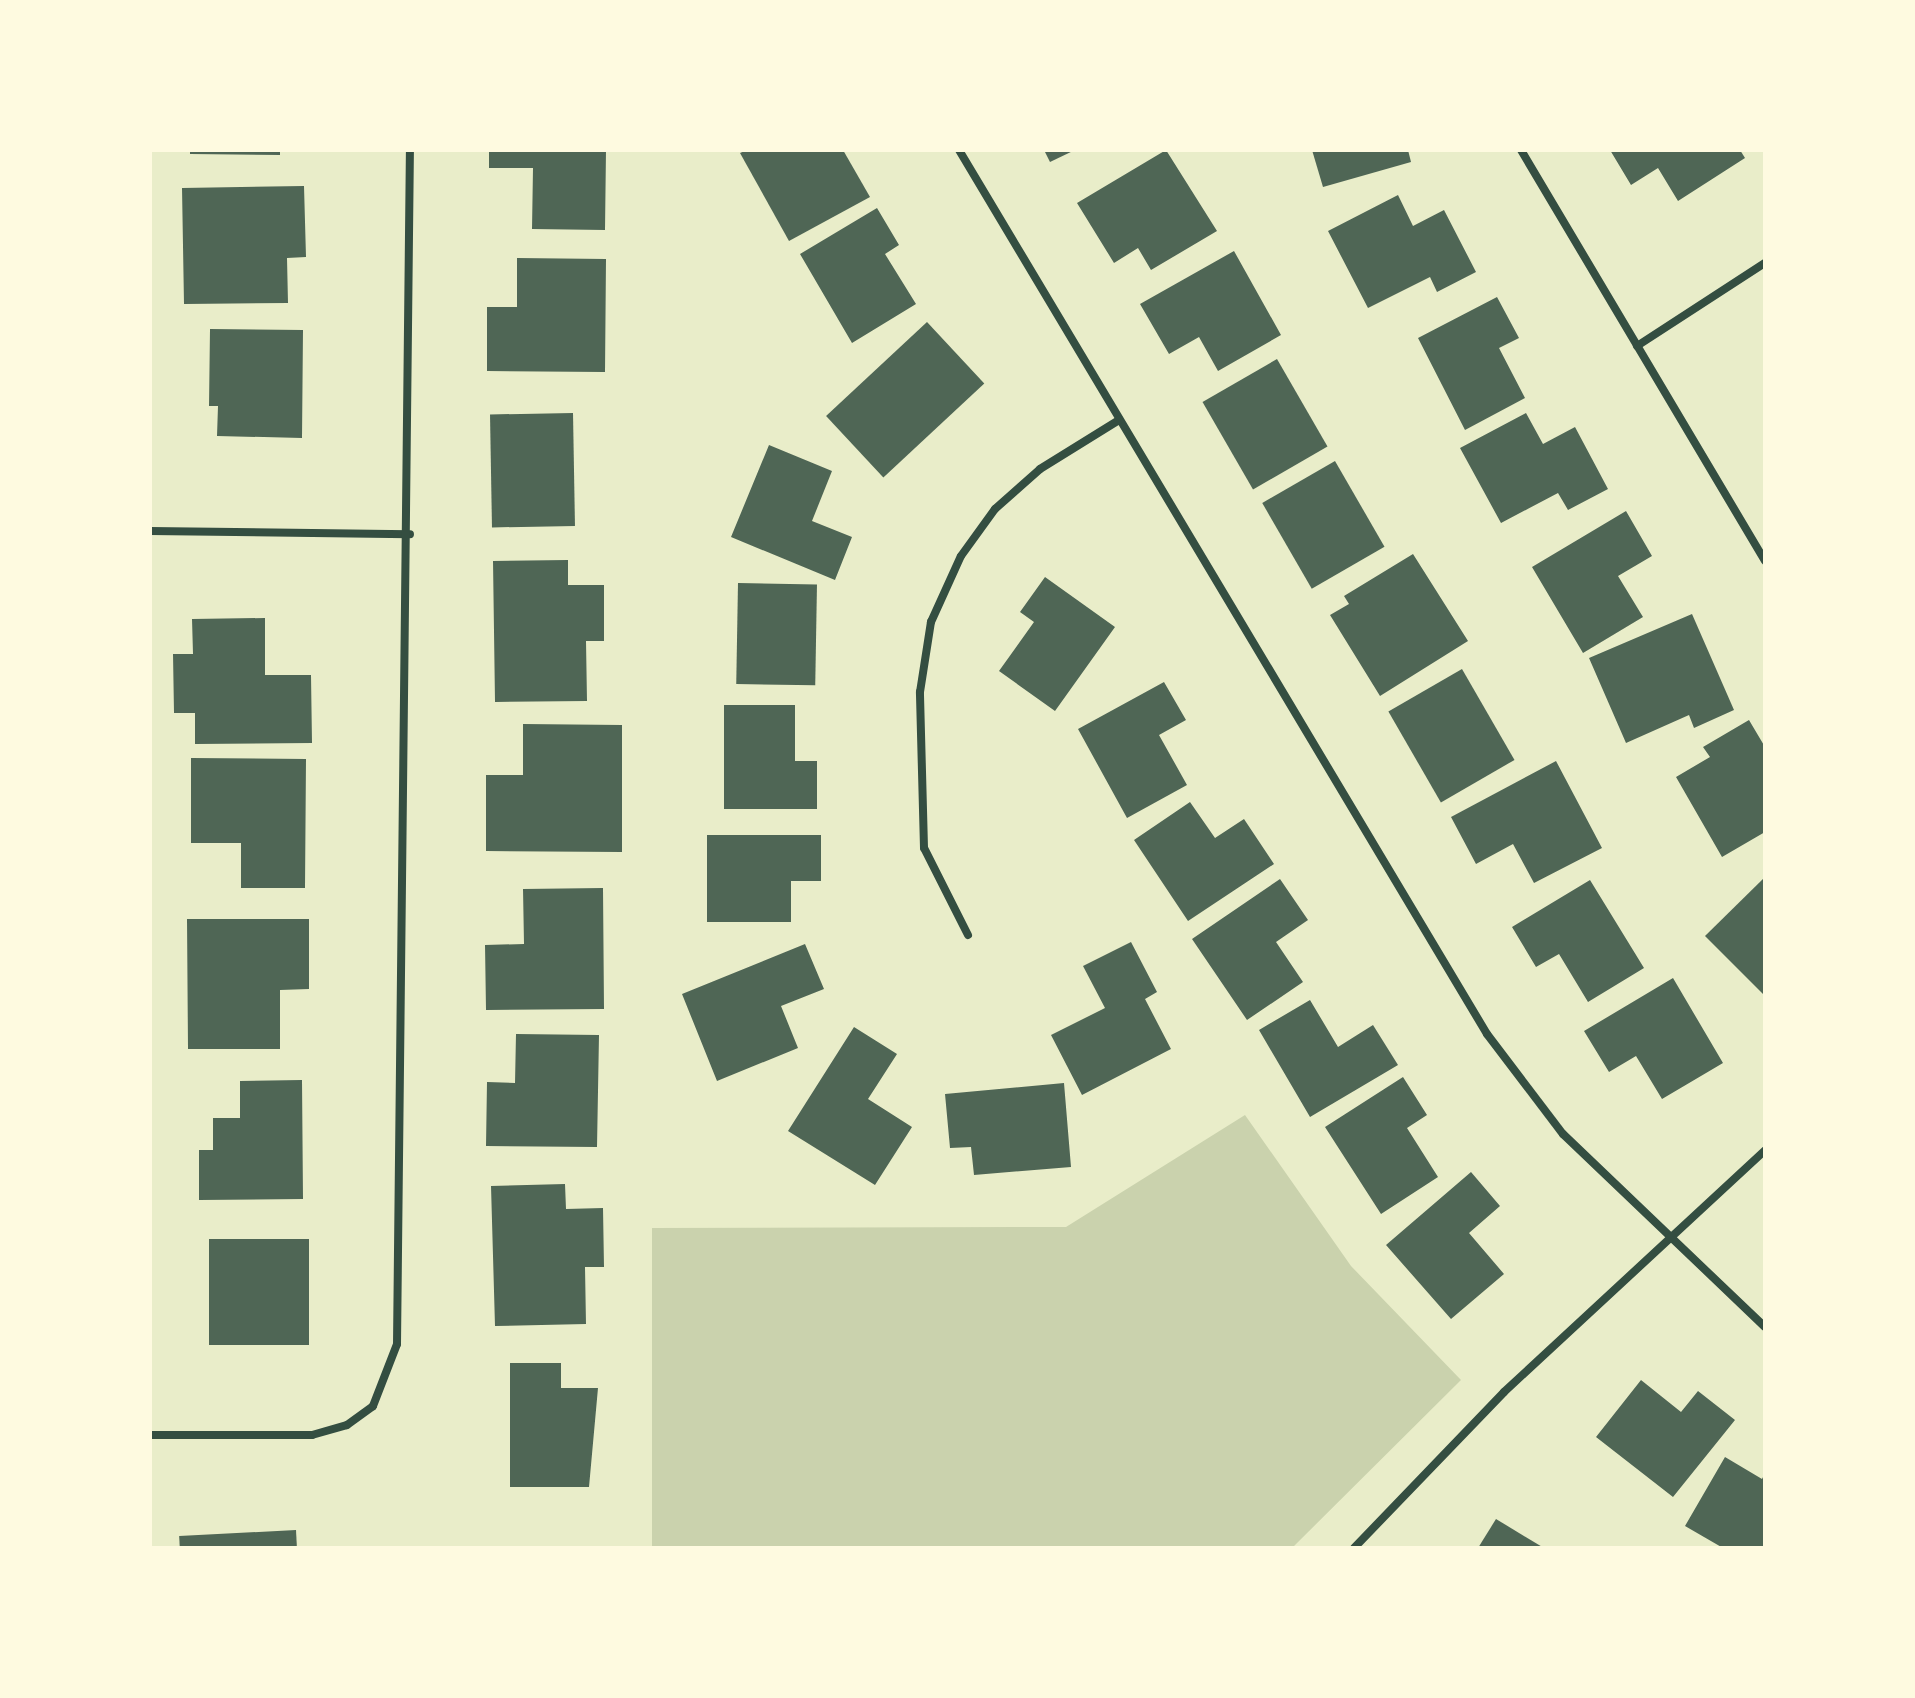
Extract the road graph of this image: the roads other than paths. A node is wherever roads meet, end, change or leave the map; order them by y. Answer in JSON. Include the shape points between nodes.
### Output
{"nodes":[{"id":1,"x":410,"y":150,"type":"edge"},
{"id":2,"x":959,"y":150,"type":"edge"},
{"id":3,"x":1521,"y":150,"type":"edge"},
{"id":4,"x":1765,"y":263,"type":"edge"},
{"id":5,"x":1637,"y":346,"type":"junction"},
{"id":6,"x":1119,"y":420,"type":"junction"},
{"id":7,"x":150,"y":531,"type":"edge"},
{"id":8,"x":410,"y":534,"type":"junction"},
{"id":9,"x":1765,"y":561,"type":"edge"},
{"id":10,"x":968,"y":935,"type":"dead end"},
{"id":11,"x":1765,"y":1150,"type":"edge"},
{"id":12,"x":1670,"y":1244,"type":"junction"},
{"id":13,"x":1765,"y":1327,"type":"edge"},
{"id":14,"x":150,"y":1435,"type":"edge"},
{"id":15,"x":1354,"y":1548,"type":"edge"}],
"edges":[{"from":1,"to":8,"type":"street"},
{"from":2,"to":6,"type":"street"},
{"from":3,"to":5,"type":"street"},
{"from":4,"to":5,"type":"street"},
{"from":5,"to":9,"type":"street"},
{"from":6,"to":10,"type":"street","via":[[1040,469],[995,509],[961,556],[931,622],[920,692],[924,848]]},
{"from":6,"to":12,"type":"street","via":[[1487,1034],[1563,1134]]},
{"from":7,"to":8,"type":"street"},
{"from":8,"to":14,"type":"street","via":[[397,1344],[373,1406],[347,1425],[312,1435]]},
{"from":11,"to":12,"type":"street"},
{"from":12,"to":13,"type":"street"},
{"from":12,"to":15,"type":"street","via":[[1504,1392]]}]}
